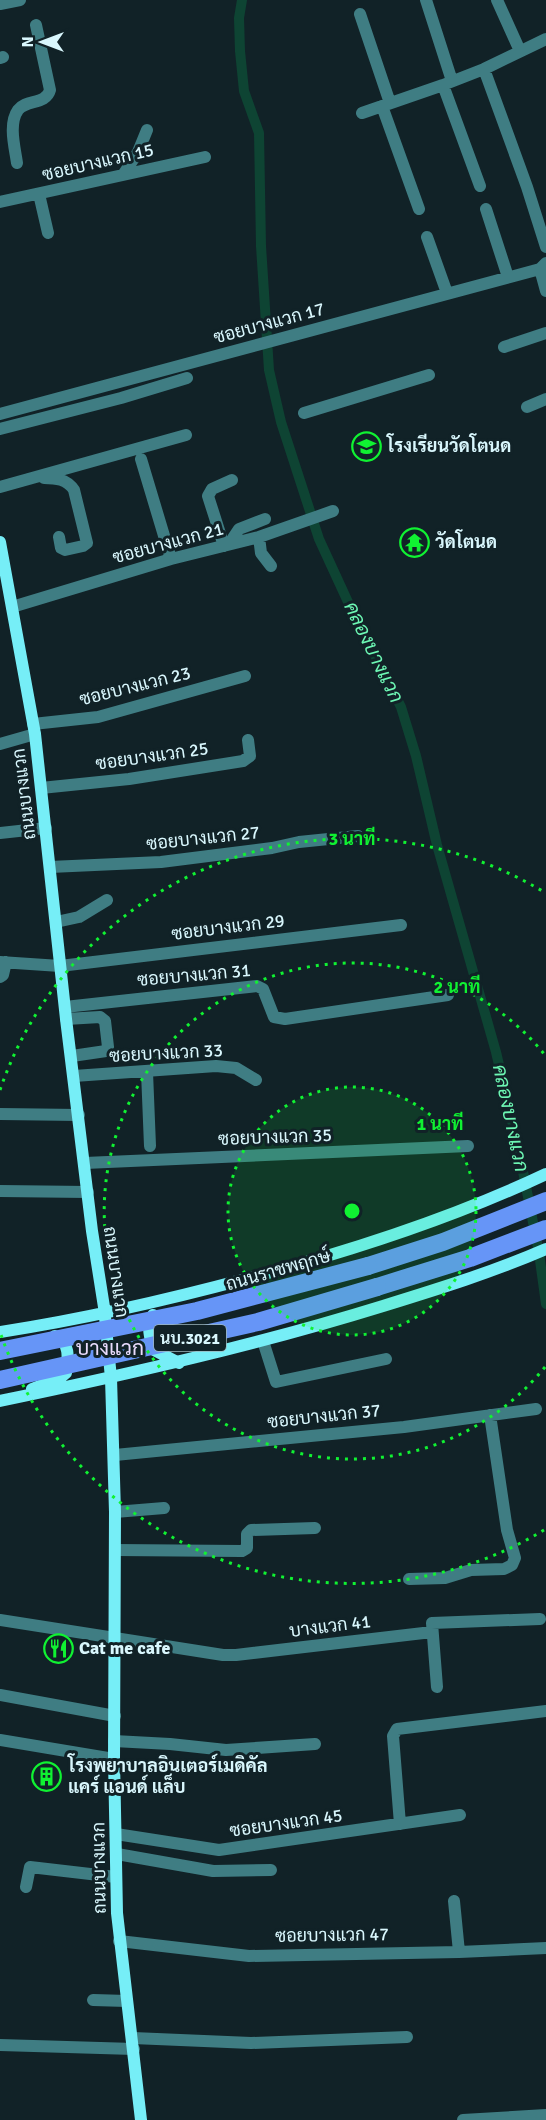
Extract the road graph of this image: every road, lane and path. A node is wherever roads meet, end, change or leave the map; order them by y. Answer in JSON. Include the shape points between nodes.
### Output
{"nodes":[{"id":1,"x":20,"y":0,"type":"edge"},
{"id":2,"x":426,"y":0,"type":"edge"},
{"id":3,"x":497,"y":0,"type":"edge"},
{"id":4,"x":0,"y":4,"type":"edge"},
{"id":5,"x":360,"y":14,"type":"dead end"},
{"id":6,"x":36,"y":25,"type":"dead end"},
{"id":7,"x":546,"y":39,"type":"edge"},
{"id":8,"x":520,"y":51,"type":"junction"},
{"id":9,"x":484,"y":69,"type":"junction"},
{"id":10,"x":448,"y":83,"type":"junction"},
{"id":11,"x":386,"y":104,"type":"junction"},
{"id":12,"x":362,"y":112,"type":"dead end"},
{"id":13,"x":147,"y":130,"type":"dead end"},
{"id":14,"x":13,"y":137,"type":"junction"},
{"id":15,"x":0,"y":139,"type":"edge"},
{"id":16,"x":205,"y":157,"type":"dead end"},
{"id":17,"x":17,"y":163,"type":"dead end"},
{"id":18,"x":123,"y":175,"type":"junction"},
{"id":19,"x":480,"y":186,"type":"dead end"},
{"id":20,"x":39,"y":194,"type":"junction"},
{"id":21,"x":0,"y":202,"type":"edge"},
{"id":22,"x":419,"y":209,"type":"dead end"},
{"id":23,"x":486,"y":209,"type":"dead end"},
{"id":24,"x":48,"y":233,"type":"dead end"},
{"id":25,"x":427,"y":237,"type":"dead end"},
{"id":26,"x":546,"y":247,"type":"edge"},
{"id":27,"x":543,"y":266,"type":"edge"},
{"id":28,"x":508,"y":277,"type":"junction"},
{"id":29,"x":546,"y":291,"type":"edge"},
{"id":30,"x":447,"y":293,"type":"junction"},
{"id":31,"x":546,"y":333,"type":"edge"},
{"id":32,"x":504,"y":347,"type":"dead end"},
{"id":33,"x":429,"y":375,"type":"dead end"},
{"id":34,"x":187,"y":378,"type":"dead end"},
{"id":35,"x":546,"y":399,"type":"edge"},
{"id":36,"x":526,"y":407,"type":"dead end"},
{"id":37,"x":304,"y":413,"type":"dead end"},
{"id":38,"x":0,"y":414,"type":"edge"},
{"id":39,"x":0,"y":429,"type":"edge"},
{"id":40,"x":186,"y":435,"type":"dead end"},
{"id":41,"x":141,"y":459,"type":"dead end"},
{"id":42,"x":34,"y":478,"type":"junction"},
{"id":43,"x":232,"y":480,"type":"dead end"},
{"id":44,"x":0,"y":487,"type":"edge"},
{"id":45,"x":333,"y":511,"type":"dead end"},
{"id":46,"x":265,"y":519,"type":"dead end"},
{"id":47,"x":59,"y":537,"type":"dead end"},
{"id":48,"x":258,"y":537,"type":"junction"},
{"id":49,"x":0,"y":542,"type":"edge"},
{"id":50,"x":229,"y":544,"type":"junction"},
{"id":51,"x":171,"y":559,"type":"junction"},
{"id":52,"x":271,"y":566,"type":"dead end"},
{"id":53,"x":12,"y":608,"type":"junction"},
{"id":54,"x":245,"y":676,"type":"dead end"},
{"id":55,"x":34,"y":729,"type":"junction"},
{"id":56,"x":248,"y":740,"type":"dead end"},
{"id":57,"x":0,"y":744,"type":"edge"},
{"id":58,"x":41,"y":788,"type":"junction"},
{"id":59,"x":46,"y":828,"type":"junction"},
{"id":60,"x":0,"y":833,"type":"edge"},
{"id":61,"x":358,"y":836,"type":"dead end"},
{"id":62,"x":50,"y":867,"type":"junction"},
{"id":63,"x":107,"y":900,"type":"dead end"},
{"id":64,"x":56,"y":922,"type":"junction"},
{"id":65,"x":400,"y":925,"type":"dead end"},
{"id":66,"x":3,"y":962,"type":"edge"},
{"id":67,"x":60,"y":966,"type":"junction"},
{"id":68,"x":0,"y":977,"type":"edge"},
{"id":69,"x":448,"y":995,"type":"dead end"},
{"id":70,"x":66,"y":1013,"type":"junction"},
{"id":71,"x":72,"y":1056,"type":"junction"},
{"id":72,"x":147,"y":1072,"type":"junction"},
{"id":73,"x":74,"y":1076,"type":"junction"},
{"id":74,"x":256,"y":1080,"type":"dead end"},
{"id":75,"x":0,"y":1114,"type":"edge"},
{"id":76,"x":79,"y":1115,"type":"junction"},
{"id":77,"x":150,"y":1146,"type":"dead end"},
{"id":78,"x":468,"y":1146,"type":"dead end"},
{"id":79,"x":85,"y":1163,"type":"junction"},
{"id":80,"x":546,"y":1174,"type":"edge"},
{"id":81,"x":0,"y":1191,"type":"edge"},
{"id":82,"x":87,"y":1192,"type":"junction"},
{"id":83,"x":546,"y":1201,"type":"edge"},
{"id":84,"x":546,"y":1229,"type":"edge"},
{"id":85,"x":546,"y":1249,"type":"edge"},
{"id":86,"x":162,"y":1301,"type":"junction"},
{"id":87,"x":105,"y":1314,"type":"junction"},
{"id":88,"x":0,"y":1332,"type":"edge"},
{"id":89,"x":264,"y":1341,"type":"junction"},
{"id":90,"x":0,"y":1351,"type":"edge"},
{"id":91,"x":386,"y":1359,"type":"dead end"},
{"id":92,"x":179,"y":1363,"type":"junction"},
{"id":93,"x":111,"y":1378,"type":"junction"},
{"id":94,"x":0,"y":1380,"type":"edge"},
{"id":95,"x":2,"y":1401,"type":"edge"},
{"id":96,"x":536,"y":1409,"type":"dead end"},
{"id":97,"x":490,"y":1415,"type":"junction"},
{"id":98,"x":115,"y":1455,"type":"junction"},
{"id":99,"x":164,"y":1508,"type":"dead end"},
{"id":100,"x":115,"y":1512,"type":"junction"},
{"id":101,"x":315,"y":1528,"type":"dead end"},
{"id":102,"x":115,"y":1550,"type":"junction"},
{"id":103,"x":409,"y":1579,"type":"dead end"},
{"id":104,"x":540,"y":1619,"type":"dead end"},
{"id":105,"x":0,"y":1620,"type":"edge"},
{"id":106,"x":432,"y":1632,"type":"junction"},
{"id":107,"x":116,"y":1638,"type":"junction"},
{"id":108,"x":437,"y":1687,"type":"dead end"},
{"id":109,"x":0,"y":1695,"type":"edge"},
{"id":110,"x":546,"y":1711,"type":"edge"},
{"id":111,"x":115,"y":1716,"type":"junction"},
{"id":112,"x":0,"y":1740,"type":"edge"},
{"id":113,"x":114,"y":1742,"type":"junction"},
{"id":114,"x":315,"y":1744,"type":"dead end"},
{"id":115,"x":114,"y":1759,"type":"junction"},
{"id":116,"x":460,"y":1815,"type":"dead end"},
{"id":117,"x":400,"y":1824,"type":"junction"},
{"id":118,"x":116,"y":1834,"type":"junction"},
{"id":119,"x":117,"y":1854,"type":"junction"},
{"id":120,"x":270,"y":1870,"type":"dead end"},
{"id":121,"x":116,"y":1877,"type":"junction"},
{"id":122,"x":26,"y":1887,"type":"dead end"},
{"id":123,"x":453,"y":1901,"type":"dead end"},
{"id":124,"x":119,"y":1941,"type":"junction"},
{"id":125,"x":546,"y":1948,"type":"edge"},
{"id":126,"x":459,"y":1952,"type":"junction"},
{"id":127,"x":93,"y":2000,"type":"dead end"},
{"id":128,"x":127,"y":2001,"type":"junction"},
{"id":129,"x":407,"y":2037,"type":"dead end"},
{"id":130,"x":133,"y":2043,"type":"junction"},
{"id":131,"x":0,"y":2045,"type":"edge"},
{"id":132,"x":546,"y":2115,"type":"edge"},
{"id":133,"x":515,"y":2118,"type":"edge"},
{"id":134,"x":141,"y":2120,"type":"edge"},
{"id":135,"x":463,"y":2120,"type":"edge"}],
"edges":[{"from":1,"to":4,"type":"street"},
{"from":2,"to":10,"type":"street"},
{"from":3,"to":8,"type":"street"},
{"from":5,"to":11,"type":"street"},
{"from":6,"to":14,"type":"street","via":[[50,90],[46,97],[16,112]]},
{"from":7,"to":8,"type":"street"},
{"from":8,"to":9,"type":"street"},
{"from":9,"to":10,"type":"street"},
{"from":9,"to":26,"type":"street"},
{"from":10,"to":11,"type":"street"},
{"from":10,"to":19,"type":"street"},
{"from":11,"to":12,"type":"street"},
{"from":11,"to":22,"type":"street"},
{"from":13,"to":18,"type":"street"},
{"from":14,"to":15,"type":"street"},
{"from":14,"to":17,"type":"street"},
{"from":16,"to":18,"type":"street","name":"ซอยบางแวก 15"},
{"from":18,"to":20,"type":"street","name":"ซอยบางแวก 15"},
{"from":20,"to":21,"type":"street","name":"ซอยบางแวก 15"},
{"from":20,"to":24,"type":"street"},
{"from":23,"to":28,"type":"street"},
{"from":25,"to":30,"type":"street"},
{"from":27,"to":28,"type":"street","name":"ซอยบางแวก 17"},
{"from":27,"to":29,"type":"street"},
{"from":28,"to":30,"type":"street","name":"ซอยบางแวก 17"},
{"from":30,"to":38,"type":"street","name":"ซอยบางแวก 17"},
{"from":31,"to":32,"type":"street"},
{"from":33,"to":37,"type":"street"},
{"from":34,"to":39,"type":"street"},
{"from":35,"to":36,"type":"street"},
{"from":40,"to":42,"type":"street"},
{"from":41,"to":51,"type":"street"},
{"from":42,"to":44,"type":"street"},
{"from":42,"to":47,"type":"street","via":[[63,480],[74,490],[87,543],[65,550]]},
{"from":43,"to":50,"type":"street","via":[[212,489],[208,496]]},
{"from":45,"to":48,"type":"street","name":"ซอยบางแวก 21"},
{"from":46,"to":50,"type":"street","via":[[239,529]]},
{"from":48,"to":50,"type":"street","name":"ซอยบางแวก 21"},
{"from":48,"to":52,"type":"street","via":[[261,553]]},
{"from":49,"to":53,"type":"main road","name":"ถนนบางแวก"},
{"from":50,"to":51,"type":"street","name":"ซอยบางแวก 21"},
{"from":51,"to":53,"type":"street","name":"ซอยบางแวก 21"},
{"from":53,"to":55,"type":"main road","name":"ถนนบางแวก"},
{"from":54,"to":55,"type":"street","name":"ซอยบางแวก 23","via":[[98,717]]},
{"from":55,"to":57,"type":"street","name":"ซอยบางแวก 23"},
{"from":55,"to":58,"type":"main road","name":"ถนนบางแวก"},
{"from":56,"to":58,"type":"street","name":"ซอยบางแวก 25","via":[[250,756],[243,761]]},
{"from":58,"to":59,"type":"main road","name":"ถนนบางแวก"},
{"from":59,"to":60,"type":"street"},
{"from":59,"to":62,"type":"main road","name":"ถนนบางแวก"},
{"from":61,"to":62,"type":"street","name":"ซอยบางแวก 27","via":[[161,862]]},
{"from":62,"to":64,"type":"main road","name":"ถนนบางแวก"},
{"from":63,"to":64,"type":"street","via":[[79,917]]},
{"from":64,"to":67,"type":"main road","name":"ถนนบางแวก"},
{"from":65,"to":67,"type":"street","name":"ซอยบางแวก 29"},
{"from":66,"to":67,"type":"street","name":"ซอยบางแวก 29"},
{"from":66,"to":68,"type":"street"},
{"from":67,"to":70,"type":"main road","name":"ถนนบางแวก"},
{"from":69,"to":70,"type":"street","name":"ซอยบางแวก 31","via":[[285,1018],[274,1017],[263,989],[257,986]]},
{"from":70,"to":71,"type":"main road","name":"ถนนบางแวก"},
{"from":70,"to":71,"type":"street","via":[[105,1021],[106,1051]]},
{"from":71,"to":73,"type":"main road","name":"ถนนบางแวก"},
{"from":72,"to":73,"type":"street","name":"ซอยบางแวก 33"},
{"from":72,"to":74,"type":"street","name":"ซอยบางแวก 33","via":[[227,1066]]},
{"from":72,"to":77,"type":"street"},
{"from":73,"to":76,"type":"main road","name":"ถนนบางแวก"},
{"from":75,"to":76,"type":"street"},
{"from":76,"to":79,"type":"main road","name":"ถนนบางแวก"},
{"from":78,"to":79,"type":"street","name":"ซอยบางแวก 35"},
{"from":79,"to":82,"type":"main road","name":"ถนนบางแวก"},
{"from":80,"to":86,"type":"main road","name":"ถนนราชพฤกษ์","number":"นบ.3021","via":[[495,1198],[319,1259]]},
{"from":81,"to":82,"type":"street"},
{"from":82,"to":87,"type":"main road","name":"ถนนบางแวก"},
{"from":83,"to":90,"type":"main road","name":"ถนนราชพฤกษ์","number":"นบ.3021","bridge":true,"via":[[443,1242],[368,1266],[197,1311]]},
{"from":84,"to":94,"type":"main road","number":"นบ.3021","bridge":true,"via":[[471,1258],[258,1322]]},
{"from":85,"to":89,"type":"main road","number":"นบ.3021","via":[[416,1296]]},
{"from":86,"to":87,"type":"main road","name":"ถนนราชพฤกษ์","number":"นบ.3021"},
{"from":86,"to":92,"type":"main road","via":[[149,1320],[150,1339],[154,1350]]},
{"from":87,"to":88,"type":"main road","name":"ถนนราชพฤกษ์","number":"นบ.3021"},
{"from":87,"to":93,"type":"main road","name":"ถนนบางแวก"},
{"from":88,"to":95,"type":"main road","via":[[59,1337],[68,1358],[66,1373],[60,1378]]},
{"from":89,"to":91,"type":"street","via":[[276,1382]]},
{"from":89,"to":92,"type":"main road","number":"นบ.3021"},
{"from":92,"to":93,"type":"main road","number":"นบ.3021"},
{"from":93,"to":95,"type":"main road","number":"นบ.3021"},
{"from":93,"to":98,"type":"main road","name":"ถนนบางแวก"},
{"from":96,"to":97,"type":"street","name":"ซอยบางแวก 37"},
{"from":97,"to":98,"type":"street","name":"ซอยบางแวก 37"},
{"from":97,"to":103,"type":"street","via":[[507,1530],[515,1558],[512,1565],[445,1578]]},
{"from":98,"to":100,"type":"main road","name":"ถนนบางแวก"},
{"from":99,"to":100,"type":"street"},
{"from":100,"to":102,"type":"main road","name":"ถนนบางแวก"},
{"from":101,"to":102,"type":"street","via":[[251,1530],[247,1534],[247,1548],[242,1551]]},
{"from":102,"to":107,"type":"main road","name":"ถนนบางแวก"},
{"from":104,"to":106,"type":"street","name":"บางแวก 41","via":[[432,1623]]},
{"from":105,"to":107,"type":"street","name":"บางแวก 41"},
{"from":106,"to":107,"type":"street","name":"บางแวก 41","via":[[236,1655]]},
{"from":106,"to":108,"type":"street"},
{"from":107,"to":111,"type":"main road","name":"ถนนบางแวก"},
{"from":109,"to":111,"type":"street"},
{"from":110,"to":117,"type":"street","via":[[397,1729],[393,1736]]},
{"from":111,"to":113,"type":"main road","name":"ถนนบางแวก"},
{"from":112,"to":115,"type":"street"},
{"from":113,"to":114,"type":"street","via":[[226,1750]]},
{"from":113,"to":115,"type":"main road","name":"ถนนบางแวก"},
{"from":115,"to":118,"type":"main road","name":"ถนนบางแวก"},
{"from":116,"to":117,"type":"street","name":"ซอยบางแวก 45"},
{"from":117,"to":118,"type":"street","name":"ซอยบางแวก 45","via":[[219,1850]]},
{"from":118,"to":119,"type":"main road","name":"ถนนบางแวก"},
{"from":119,"to":120,"type":"street","via":[[213,1871]]},
{"from":119,"to":121,"type":"main road","name":"ถนนบางแวก"},
{"from":121,"to":122,"type":"street","via":[[30,1867]]},
{"from":121,"to":124,"type":"main road","name":"ถนนบางแวก"},
{"from":123,"to":126,"type":"street"},
{"from":124,"to":126,"type":"street","name":"ซอยบางแวก 47","via":[[249,1956]]},
{"from":124,"to":128,"type":"main road","name":"ถนนบางแวก"},
{"from":125,"to":126,"type":"street","name":"ซอยบางแวก 47"},
{"from":127,"to":128,"type":"street"},
{"from":128,"to":130,"type":"main road","name":"ถนนบางแวก"},
{"from":129,"to":130,"type":"street"},
{"from":130,"to":131,"type":"street"},
{"from":130,"to":134,"type":"main road","name":"ถนนบางแวก"},
{"from":132,"to":133,"type":"street"},
{"from":133,"to":135,"type":"street"}]}
